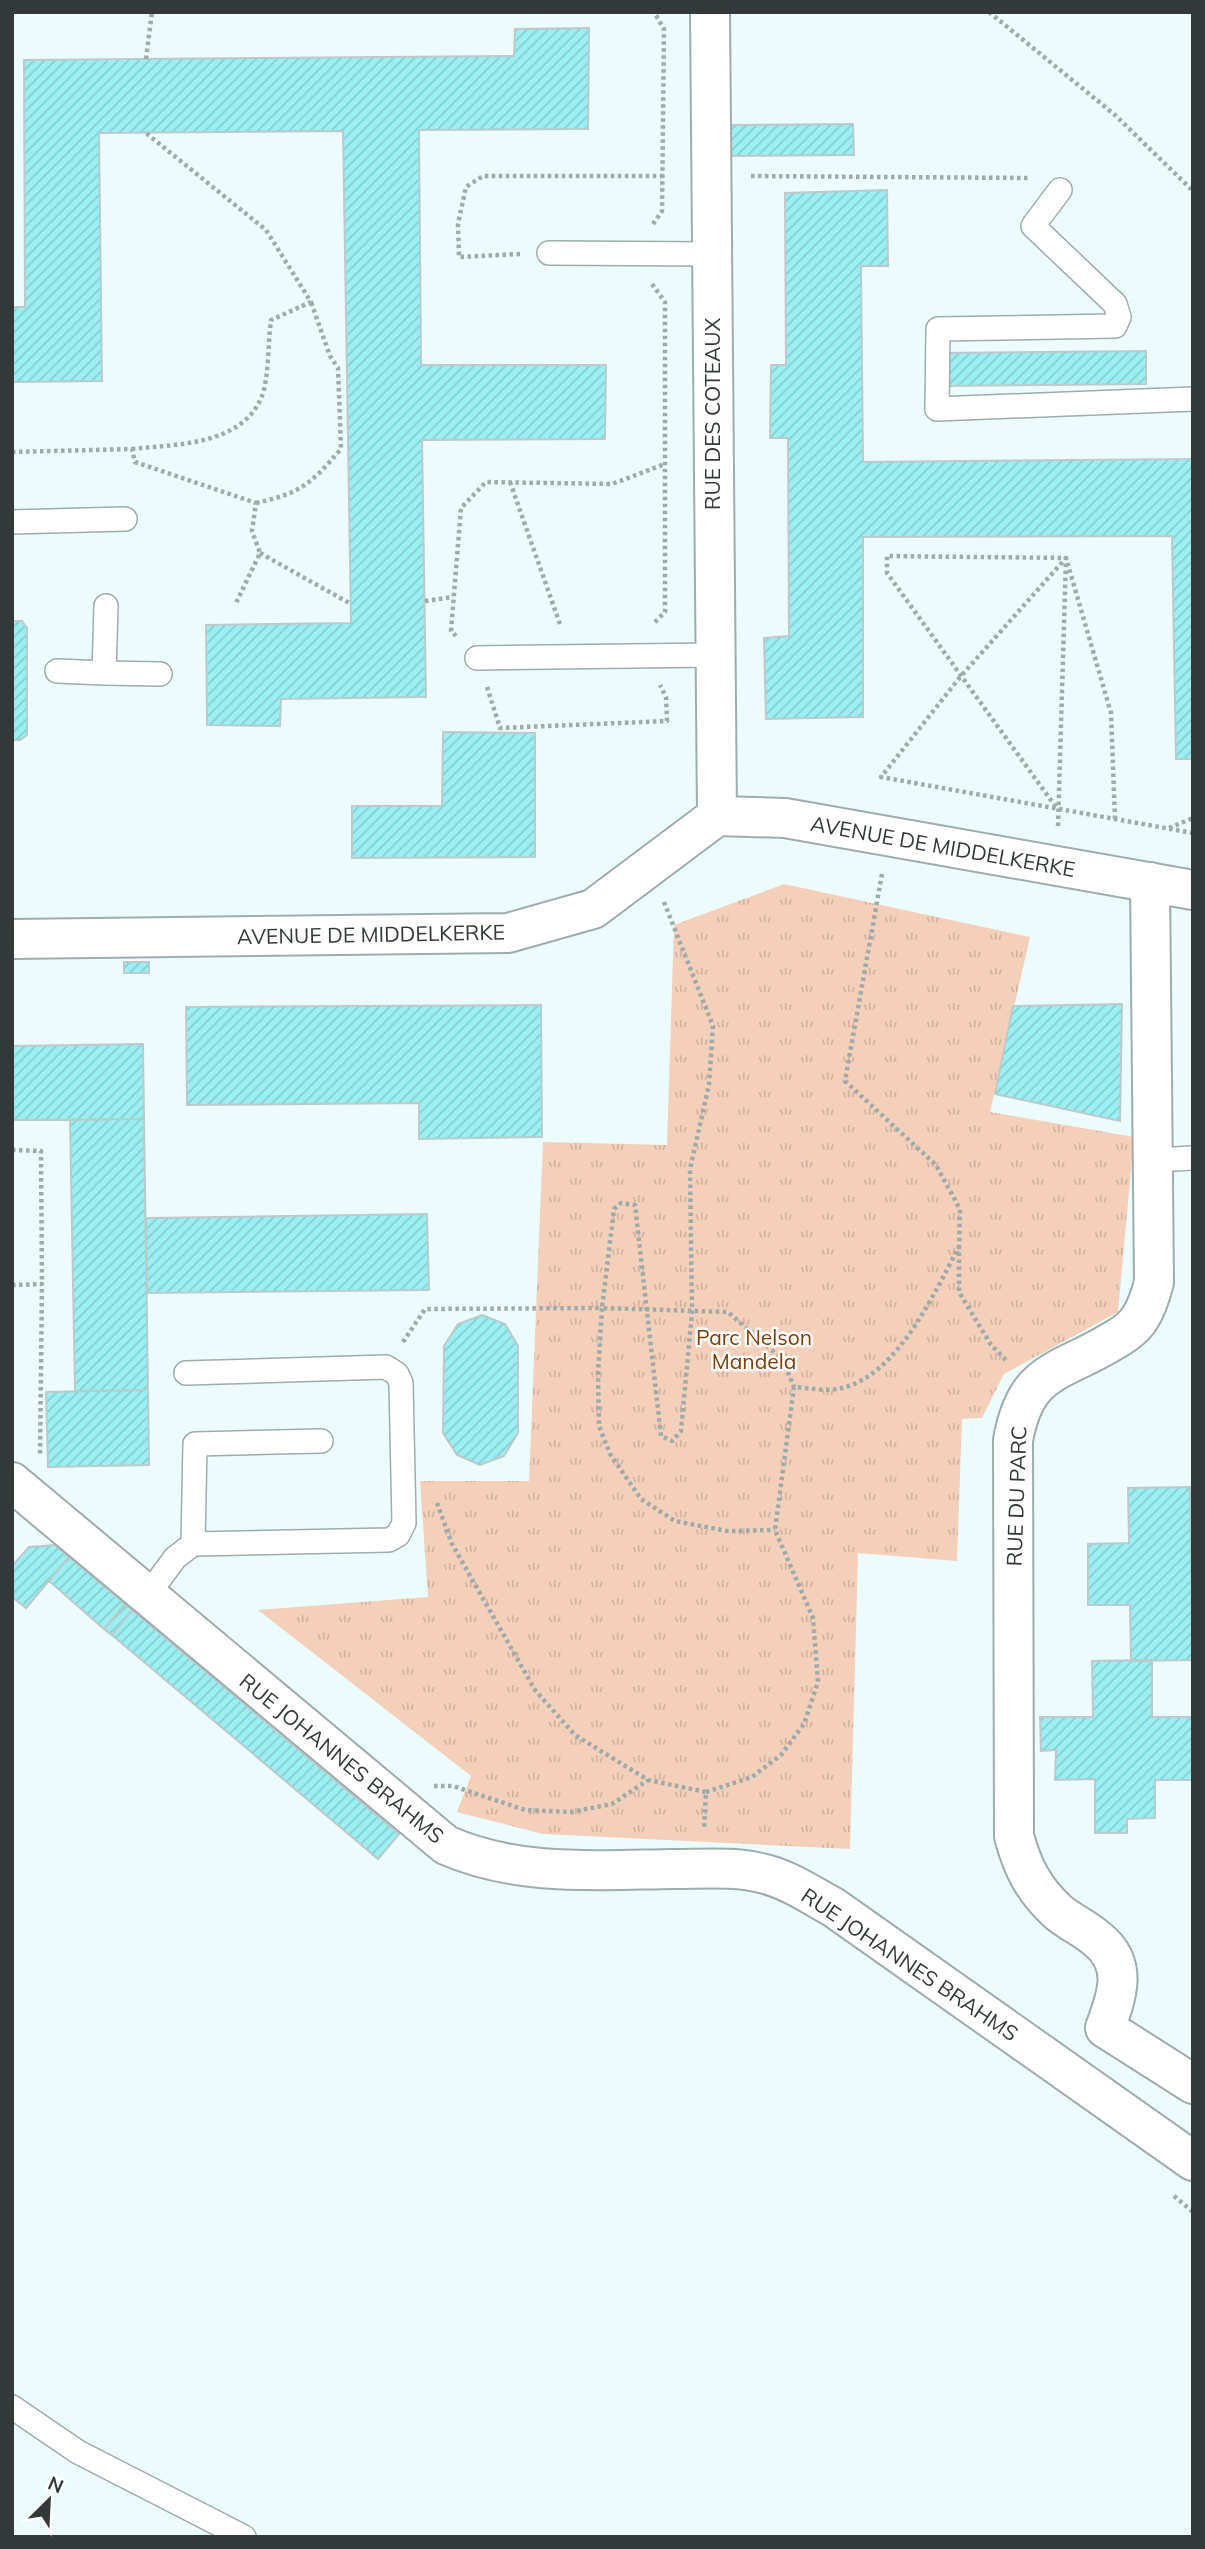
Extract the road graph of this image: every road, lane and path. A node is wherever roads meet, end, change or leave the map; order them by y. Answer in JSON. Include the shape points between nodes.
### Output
{"nodes":[{"id":1,"x":152,"y":12,"type":"edge"},
{"id":2,"x":654,"y":12,"type":"edge"},
{"id":3,"x":710,"y":12,"type":"edge"},
{"id":4,"x":989,"y":12,"type":"edge"},
{"id":5,"x":146,"y":59,"type":"dead end"},
{"id":6,"x":146,"y":133,"type":"dead end"},
{"id":7,"x":1060,"y":190,"type":"dead end"},
{"id":8,"x":1193,"y":191,"type":"edge"},
{"id":9,"x":645,"y":252,"type":"junction"},
{"id":10,"x":549,"y":253,"type":"dead end"},
{"id":11,"x":712,"y":254,"type":"junction"},
{"id":12,"x":311,"y":302,"type":"junction"},
{"id":13,"x":1193,"y":399,"type":"edge"},
{"id":14,"x":132,"y":449,"type":"junction"},
{"id":15,"x":12,"y":452,"type":"edge"},
{"id":16,"x":665,"y":464,"type":"junction"},
{"id":17,"x":510,"y":482,"type":"junction"},
{"id":18,"x":256,"y":503,"type":"junction"},
{"id":19,"x":125,"y":519,"type":"dead end"},
{"id":20,"x":12,"y":522,"type":"edge"},
{"id":21,"x":260,"y":553,"type":"junction"},
{"id":22,"x":1066,"y":558,"type":"junction"},
{"id":23,"x":453,"y":597,"type":"junction"},
{"id":24,"x":425,"y":601,"type":"dead end"},
{"id":25,"x":236,"y":603,"type":"dead end"},
{"id":26,"x":351,"y":604,"type":"dead end"},
{"id":27,"x":106,"y":606,"type":"dead end"},
{"id":28,"x":714,"y":654,"type":"junction"},
{"id":29,"x":571,"y":656,"type":"junction"},
{"id":30,"x":645,"y":656,"type":"junction"},
{"id":31,"x":477,"y":658,"type":"junction"},
{"id":32,"x":57,"y":671,"type":"dead end"},
{"id":33,"x":104,"y":673,"type":"junction"},
{"id":34,"x":160,"y":674,"type":"dead end"},
{"id":35,"x":961,"y":676,"type":"junction"},
{"id":36,"x":1058,"y":810,"type":"junction"},
{"id":37,"x":717,"y":816,"type":"junction"},
{"id":38,"x":1193,"y":818,"type":"edge"},
{"id":39,"x":1115,"y":819,"type":"junction"},
{"id":40,"x":1168,"y":829,"type":"junction"},
{"id":41,"x":1193,"y":833,"type":"edge"},
{"id":42,"x":890,"y":836,"type":"junction"},
{"id":43,"x":650,"y":865,"type":"junction"},
{"id":44,"x":1057,"y":865,"type":"junction"},
{"id":45,"x":1150,"y":883,"type":"junction"},
{"id":46,"x":1193,"y":890,"type":"edge"},
{"id":47,"x":12,"y":939,"type":"edge"},
{"id":48,"x":12,"y":1150,"type":"edge"},
{"id":49,"x":1193,"y":1158,"type":"edge"},
{"id":50,"x":1154,"y":1160,"type":"junction"},
{"id":51,"x":959,"y":1247,"type":"junction"},
{"id":52,"x":43,"y":1284,"type":"junction"},
{"id":53,"x":12,"y":1285,"type":"edge"},
{"id":54,"x":603,"y":1308,"type":"junction"},
{"id":55,"x":647,"y":1311,"type":"junction"},
{"id":56,"x":692,"y":1312,"type":"junction"},
{"id":57,"x":386,"y":1367,"type":"junction"},
{"id":58,"x":186,"y":1373,"type":"dead end"},
{"id":59,"x":1034,"y":1386,"type":"junction"},
{"id":60,"x":794,"y":1387,"type":"junction"},
{"id":61,"x":321,"y":1441,"type":"dead end"},
{"id":62,"x":402,"y":1465,"type":"junction"},
{"id":63,"x":20,"y":1489,"type":"edge"},
{"id":64,"x":775,"y":1530,"type":"junction"},
{"id":65,"x":193,"y":1544,"type":"junction"},
{"id":66,"x":147,"y":1596,"type":"junction"},
{"id":67,"x":648,"y":1780,"type":"junction"},
{"id":68,"x":705,"y":1792,"type":"junction"},
{"id":69,"x":394,"y":1804,"type":"junction"},
{"id":70,"x":703,"y":1869,"type":"junction"},
{"id":71,"x":1193,"y":2084,"type":"edge"},
{"id":72,"x":1193,"y":2161,"type":"edge"},
{"id":73,"x":12,"y":2407,"type":"edge"},
{"id":74,"x":244,"y":2537,"type":"edge"}],
"edges":[{"from":1,"to":5,"type":"path"},
{"from":2,"to":9,"type":"path","via":[[664,29],[662,211],[648,230]]},
{"from":3,"to":11,"type":"street","name":"RUE DES COTEAUX"},
{"from":4,"to":8,"type":"path","via":[[1115,115]]},
{"from":6,"to":12,"type":"path","via":[[266,230]]},
{"from":7,"to":13,"type":"lane","via":[[1033,226],[1115,304],[1119,317],[1115,326],[938,328],[937,409]]},
{"from":9,"to":10,"type":"lane"},
{"from":9,"to":11,"type":"lane"},
{"from":9,"to":16,"type":"path","via":[[643,272],[665,302]]},
{"from":11,"to":28,"type":"street","name":"RUE DES COTEAUX"},
{"from":12,"to":14,"type":"path","via":[[271,320],[262,396],[241,425],[201,442]]},
{"from":12,"to":18,"type":"path","via":[[338,368],[341,449],[319,475],[290,496]]},
{"from":14,"to":15,"type":"path"},
{"from":14,"to":18,"type":"path","via":[[135,461]]},
{"from":16,"to":17,"type":"path","via":[[612,484]]},
{"from":16,"to":30,"type":"path","via":[[665,612],[647,631]]},
{"from":17,"to":23,"type":"path","via":[[486,482],[461,508]]},
{"from":17,"to":29,"type":"path"},
{"from":18,"to":21,"type":"path","via":[[251,531]]},
{"from":19,"to":20,"type":"lane"},
{"from":21,"to":25,"type":"path"},
{"from":21,"to":26,"type":"path"},
{"from":22,"to":35,"type":"path"},
{"from":22,"to":35,"type":"path","via":[[887,556],[887,573]]},
{"from":22,"to":36,"type":"path"},
{"from":22,"to":39,"type":"path","via":[[1111,713]]},
{"from":23,"to":24,"type":"path"},
{"from":23,"to":31,"type":"path","via":[[451,631]]},
{"from":27,"to":33,"type":"lane"},
{"from":28,"to":30,"type":"lane"},
{"from":28,"to":37,"type":"street","name":"RUE DES COTEAUX"},
{"from":29,"to":30,"type":"lane"},
{"from":29,"to":31,"type":"lane"},
{"from":30,"to":31,"type":"path","via":[[666,697],[667,721],[500,728]]},
{"from":32,"to":33,"type":"lane"},
{"from":33,"to":34,"type":"lane"},
{"from":35,"to":36,"type":"path"},
{"from":35,"to":36,"type":"path","via":[[881,777]]},
{"from":36,"to":39,"type":"path"},
{"from":36,"to":44,"type":"path"},
{"from":37,"to":42,"type":"street","name":"AVENUE DE MIDDELKERKE","via":[[785,818]]},
{"from":37,"to":43,"type":"street","name":"AVENUE DE MIDDELKERKE"},
{"from":38,"to":40,"type":"path"},
{"from":39,"to":40,"type":"path"},
{"from":40,"to":41,"type":"path"},
{"from":42,"to":44,"type":"street","name":"AVENUE DE MIDDELKERKE"},
{"from":42,"to":51,"type":"path","via":[[845,1081],[936,1166],[960,1209]]},
{"from":43,"to":47,"type":"street","name":"AVENUE DE MIDDELKERKE","via":[[593,909],[508,933]]},
{"from":43,"to":56,"type":"path","via":[[713,1026],[709,1084],[690,1169]]},
{"from":44,"to":45,"type":"street","name":"AVENUE DE MIDDELKERKE"},
{"from":45,"to":46,"type":"street","name":"AVENUE DE MIDDELKERKE"},
{"from":45,"to":50,"type":"street","name":"RUE DU PARC"},
{"from":48,"to":52,"type":"path","via":[[41,1151]]},
{"from":49,"to":50,"type":"lane"},
{"from":50,"to":59,"type":"street","name":"RUE DU PARC","via":[[1154,1282],[1140,1320],[1123,1335]]},
{"from":51,"to":59,"type":"path","via":[[959,1292],[991,1345]]},
{"from":51,"to":60,"type":"path","via":[[923,1312],[883,1367],[842,1388]]},
{"from":52,"to":53,"type":"path"},
{"from":52,"to":63,"type":"path","via":[[41,1451]]},
{"from":54,"to":55,"type":"path"},
{"from":54,"to":55,"type":"path","via":[[614,1209],[621,1203],[635,1205]]},
{"from":54,"to":57,"type":"path","via":[[425,1308]]},
{"from":54,"to":64,"type":"path","via":[[599,1426],[610,1454],[641,1499],[675,1521],[727,1531]]},
{"from":55,"to":56,"type":"path"},
{"from":55,"to":56,"type":"path","via":[[661,1436],[672,1441],[681,1431]]},
{"from":56,"to":60,"type":"path","via":[[728,1312],[783,1360]]},
{"from":57,"to":58,"type":"lane"},
{"from":57,"to":62,"type":"lane","via":[[401,1383]]},
{"from":59,"to":71,"type":"street","name":"RUE DU PARC","via":[[1017,1417],[1013,1440],[1014,1836],[1023,1867],[1037,1890],[1058,1912],[1099,1940],[1115,1959],[1120,1977],[1105,2028]]},
{"from":60,"to":64,"type":"path"},
{"from":61,"to":65,"type":"lane","via":[[195,1444]]},
{"from":62,"to":65,"type":"lane","via":[[404,1523],[389,1540]]},
{"from":62,"to":67,"type":"path","via":[[433,1493],[452,1544],[535,1690],[575,1735]]},
{"from":63,"to":66,"type":"street","name":"RUE JOHANNES BRAHMS"},
{"from":64,"to":68,"type":"path","via":[[813,1618],[817,1682],[804,1724],[781,1755],[752,1777]]},
{"from":65,"to":66,"type":"lane"},
{"from":66,"to":69,"type":"street","name":"RUE JOHANNES BRAHMS"},
{"from":67,"to":68,"type":"path"},
{"from":67,"to":69,"type":"path","via":[[612,1804],[571,1812],[525,1810],[438,1784]]},
{"from":68,"to":70,"type":"path"},
{"from":69,"to":70,"type":"street","name":"RUE JOHANNES BRAHMS","via":[[446,1845],[503,1864],[560,1871]]},
{"from":70,"to":72,"type":"street","name":"RUE JOHANNES BRAHMS","via":[[766,1874],[833,1907]]},
{"from":73,"to":74,"type":"lane","via":[[78,2452]]}]}
